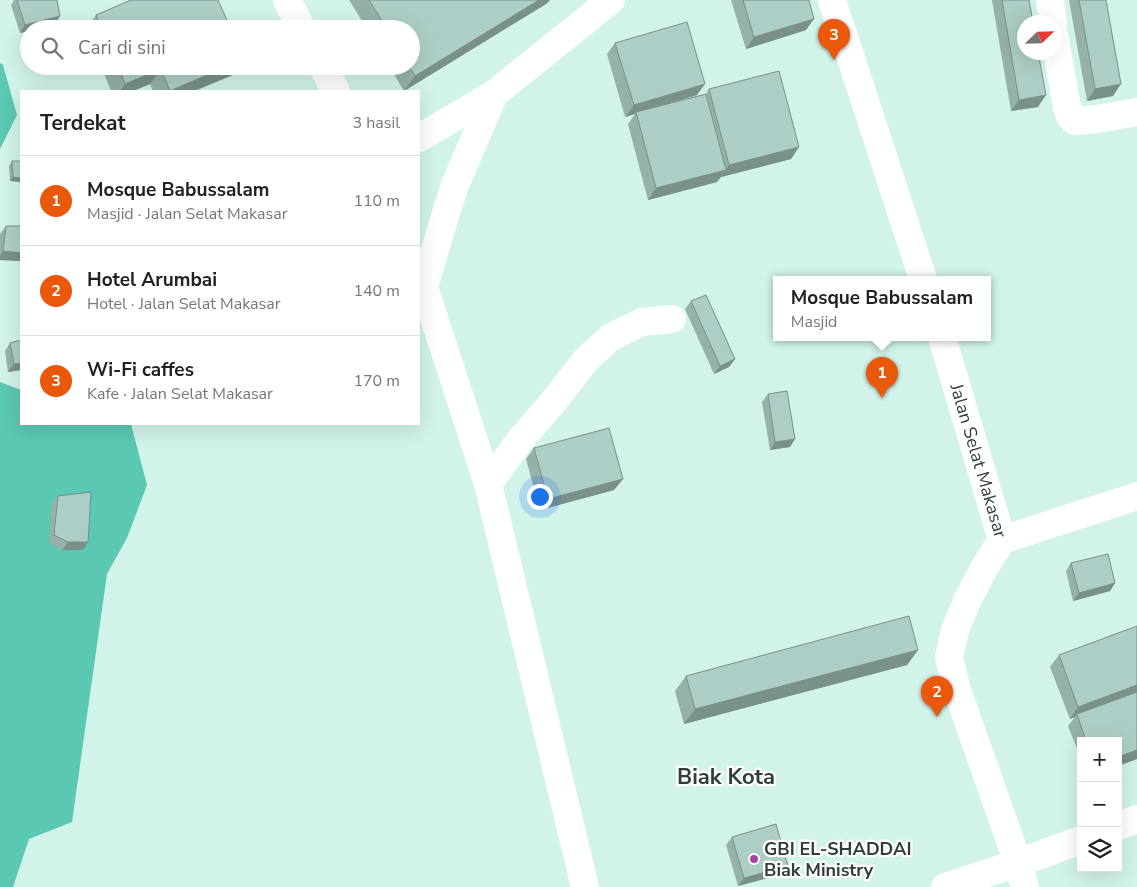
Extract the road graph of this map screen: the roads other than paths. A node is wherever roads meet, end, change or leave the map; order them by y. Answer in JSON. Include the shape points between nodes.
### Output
{"nodes":[{"id":1,"x":286,"y":0,"type":"edge"},
{"id":2,"x":611,"y":0,"type":"edge"},
{"id":3,"x":832,"y":0,"type":"edge"},
{"id":4,"x":1050,"y":0,"type":"edge"},
{"id":5,"x":1052,"y":15,"type":"edge"},
{"id":6,"x":297,"y":20,"type":"edge"},
{"id":7,"x":1059,"y":60,"type":"edge"},
{"id":8,"x":327,"y":75,"type":"edge"},
{"id":9,"x":335,"y":90,"type":"edge"},
{"id":10,"x":494,"y":94,"type":"junction"},
{"id":11,"x":1137,"y":112,"type":"edge"},
{"id":12,"x":420,"y":137,"type":"edge"},
{"id":13,"x":922,"y":276,"type":"edge"},
{"id":14,"x":421,"y":280,"type":"edge"},
{"id":15,"x":672,"y":319,"type":"dead end"},
{"id":16,"x":943,"y":341,"type":"edge"},
{"id":17,"x":488,"y":484,"type":"junction"},
{"id":18,"x":1137,"y":496,"type":"edge"},
{"id":19,"x":1002,"y":540,"type":"junction"},
{"id":20,"x":1137,"y":820,"type":"edge"},
{"id":21,"x":1122,"y":825,"type":"edge"},
{"id":22,"x":1077,"y":842,"type":"edge"},
{"id":23,"x":1021,"y":875,"type":"edge"},
{"id":24,"x":585,"y":887,"type":"edge"},
{"id":25,"x":945,"y":887,"type":"edge"}],
"edges":[{"from":1,"to":6,"type":"street"},
{"from":2,"to":10,"type":"street"},
{"from":3,"to":13,"type":"street"},
{"from":4,"to":5,"type":"street"},
{"from":7,"to":11,"type":"street","via":[[1067,107],[1075,121]]},
{"from":8,"to":9,"type":"street"},
{"from":10,"to":12,"type":"street"},
{"from":10,"to":14,"type":"street","via":[[455,185]]},
{"from":14,"to":17,"type":"street"},
{"from":15,"to":17,"type":"street","via":[[642,322],[611,337],[586,360],[520,439]]},
{"from":16,"to":19,"type":"street","name":"Jalan Selat Makasar"},
{"from":17,"to":24,"type":"street"},
{"from":18,"to":19,"type":"street"},
{"from":19,"to":23,"type":"street","name":"Jalan Selat Makasar","via":[[967,602],[948,656]]},
{"from":20,"to":21,"type":"street"},
{"from":22,"to":23,"type":"street"},
{"from":23,"to":25,"type":"street"}]}
